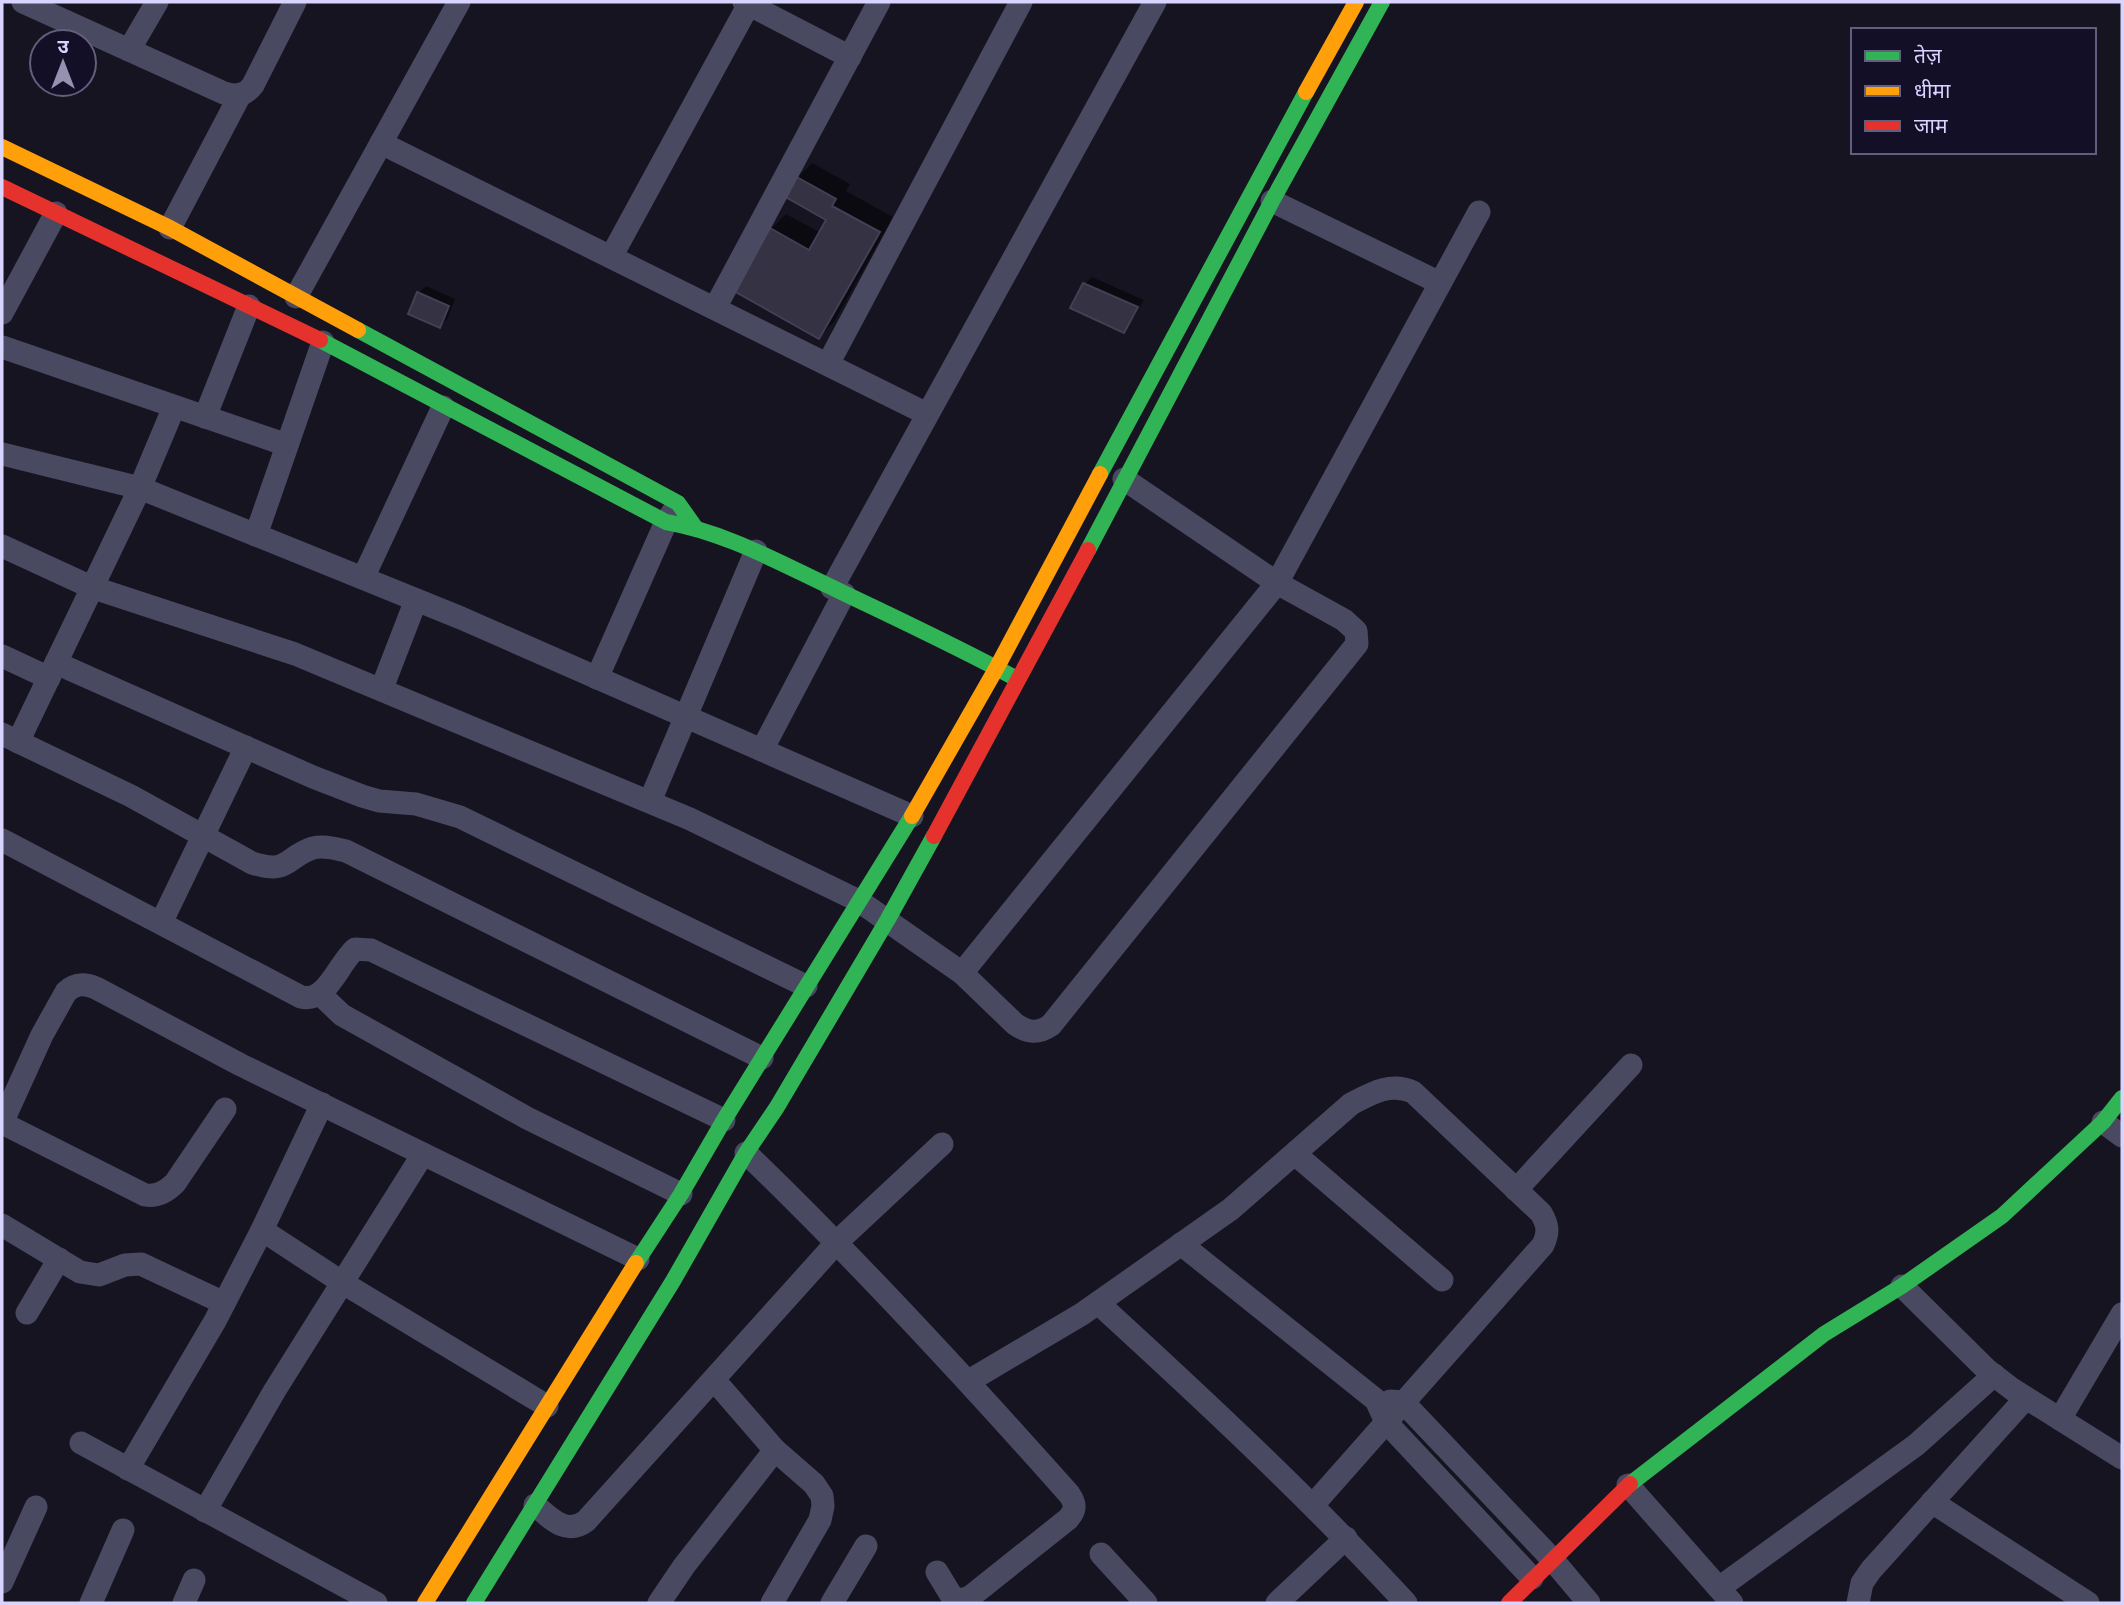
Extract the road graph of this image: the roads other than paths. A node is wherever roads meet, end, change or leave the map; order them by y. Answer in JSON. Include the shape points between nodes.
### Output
{"nodes":[{"id":1,"x":157,"y":2,"type":"edge"},
{"id":2,"x":295,"y":2,"type":"edge"},
{"id":3,"x":459,"y":2,"type":"edge"},
{"id":4,"x":879,"y":2,"type":"edge"},
{"id":5,"x":1021,"y":2,"type":"edge"},
{"id":6,"x":1155,"y":2,"type":"edge"},
{"id":7,"x":1356,"y":2,"type":"edge"},
{"id":8,"x":1382,"y":2,"type":"edge"},
{"id":9,"x":747,"y":3,"type":"edge"},
{"id":10,"x":33,"y":4,"type":"edge"},
{"id":11,"x":129,"y":50,"type":"junction"},
{"id":12,"x":850,"y":57,"type":"junction"},
{"id":13,"x":240,"y":95,"type":"junction"},
{"id":14,"x":381,"y":143,"type":"junction"},
{"id":15,"x":2,"y":147,"type":"edge"},
{"id":16,"x":2,"y":187,"type":"edge"},
{"id":17,"x":1272,"y":201,"type":"junction"},
{"id":18,"x":1479,"y":212,"type":"dead end"},
{"id":19,"x":56,"y":213,"type":"junction"},
{"id":20,"x":170,"y":228,"type":"junction"},
{"id":21,"x":611,"y":257,"type":"junction"},
{"id":22,"x":1440,"y":283,"type":"junction"},
{"id":23,"x":296,"y":297,"type":"junction"},
{"id":24,"x":249,"y":306,"type":"junction"},
{"id":25,"x":715,"y":308,"type":"junction"},
{"id":26,"x":2,"y":313,"type":"edge"},
{"id":27,"x":323,"y":342,"type":"junction"},
{"id":28,"x":2,"y":347,"type":"edge"},
{"id":29,"x":828,"y":365,"type":"junction"},
{"id":30,"x":174,"y":407,"type":"junction"},
{"id":31,"x":443,"y":407,"type":"junction"},
{"id":32,"x":927,"y":414,"type":"junction"},
{"id":33,"x":205,"y":417,"type":"junction"},
{"id":34,"x":287,"y":444,"type":"junction"},
{"id":35,"x":2,"y":454,"type":"edge"},
{"id":36,"x":1124,"y":479,"type":"junction"},
{"id":37,"x":140,"y":488,"type":"junction"},
{"id":38,"x":672,"y":512,"type":"junction"},
{"id":39,"x":256,"y":535,"type":"junction"},
{"id":40,"x":2,"y":546,"type":"edge"},
{"id":41,"x":756,"y":551,"type":"junction"},
{"id":42,"x":363,"y":578,"type":"junction"},
{"id":43,"x":1277,"y":583,"type":"junction"},
{"id":44,"x":91,"y":587,"type":"junction"},
{"id":45,"x":838,"y":591,"type":"junction"},
{"id":46,"x":416,"y":600,"type":"junction"},
{"id":47,"x":2,"y":656,"type":"edge"},
{"id":48,"x":996,"y":669,"type":"junction"},
{"id":49,"x":53,"y":671,"type":"junction"},
{"id":50,"x":597,"y":678,"type":"junction"},
{"id":51,"x":1020,"y":680,"type":"junction"},
{"id":52,"x":382,"y":688,"type":"junction"},
{"id":53,"x":684,"y":716,"type":"junction"},
{"id":54,"x":10,"y":738,"type":"edge"},
{"id":55,"x":246,"y":747,"type":"junction"},
{"id":56,"x":762,"y":750,"type":"junction"},
{"id":57,"x":650,"y":802,"type":"junction"},
{"id":58,"x":912,"y":816,"type":"junction"},
{"id":59,"x":203,"y":836,"type":"junction"},
{"id":60,"x":2,"y":840,"type":"edge"},
{"id":61,"x":859,"y":901,"type":"junction"},
{"id":62,"x":888,"y":919,"type":"junction"},
{"id":63,"x":161,"y":923,"type":"junction"},
{"id":64,"x":962,"y":974,"type":"junction"},
{"id":65,"x":806,"y":986,"type":"junction"},
{"id":66,"x":320,"y":995,"type":"junction"},
{"id":67,"x":762,"y":1058,"type":"junction"},
{"id":68,"x":1630,"y":1065,"type":"dead end"},
{"id":69,"x":2122,"y":1098,"type":"edge"},
{"id":70,"x":322,"y":1104,"type":"junction"},
{"id":71,"x":225,"y":1109,"type":"dead end"},
{"id":72,"x":724,"y":1120,"type":"junction"},
{"id":73,"x":2102,"y":1122,"type":"junction"},
{"id":74,"x":2,"y":1123,"type":"edge"},
{"id":75,"x":2122,"y":1136,"type":"edge"},
{"id":76,"x":942,"y":1144,"type":"dead end"},
{"id":77,"x":746,"y":1153,"type":"junction"},
{"id":78,"x":423,"y":1154,"type":"junction"},
{"id":79,"x":1295,"y":1154,"type":"junction"},
{"id":80,"x":1516,"y":1190,"type":"junction"},
{"id":81,"x":681,"y":1194,"type":"junction"},
{"id":82,"x":2,"y":1225,"type":"edge"},
{"id":83,"x":262,"y":1230,"type":"junction"},
{"id":84,"x":838,"y":1241,"type":"junction"},
{"id":85,"x":1181,"y":1244,"type":"junction"},
{"id":86,"x":59,"y":1259,"type":"junction"},
{"id":87,"x":638,"y":1259,"type":"junction"},
{"id":88,"x":1443,"y":1280,"type":"dead end"},
{"id":89,"x":343,"y":1283,"type":"junction"},
{"id":90,"x":1902,"y":1286,"type":"junction"},
{"id":91,"x":224,"y":1303,"type":"junction"},
{"id":92,"x":1098,"y":1303,"type":"junction"},
{"id":93,"x":27,"y":1313,"type":"dead end"},
{"id":94,"x":2122,"y":1314,"type":"edge"},
{"id":95,"x":1994,"y":1375,"type":"junction"},
{"id":96,"x":964,"y":1376,"type":"junction"},
{"id":97,"x":715,"y":1381,"type":"junction"},
{"id":98,"x":2026,"y":1398,"type":"junction"},
{"id":99,"x":1377,"y":1400,"type":"junction"},
{"id":100,"x":1403,"y":1402,"type":"junction"},
{"id":101,"x":548,"y":1406,"type":"junction"},
{"id":102,"x":2060,"y":1419,"type":"junction"},
{"id":103,"x":1386,"y":1422,"type":"junction"},
{"id":104,"x":81,"y":1443,"type":"dead end"},
{"id":105,"x":775,"y":1451,"type":"junction"},
{"id":106,"x":2122,"y":1458,"type":"edge"},
{"id":107,"x":128,"y":1469,"type":"junction"},
{"id":108,"x":1628,"y":1485,"type":"junction"},
{"id":109,"x":1932,"y":1502,"type":"junction"},
{"id":110,"x":535,"y":1505,"type":"junction"},
{"id":111,"x":1313,"y":1505,"type":"junction"},
{"id":112,"x":36,"y":1507,"type":"dead end"},
{"id":113,"x":205,"y":1511,"type":"junction"},
{"id":114,"x":123,"y":1530,"type":"dead end"},
{"id":115,"x":1346,"y":1538,"type":"junction"},
{"id":116,"x":866,"y":1546,"type":"dead end"},
{"id":117,"x":1101,"y":1554,"type":"dead end"},
{"id":118,"x":1552,"y":1559,"type":"junction"},
{"id":119,"x":937,"y":1572,"type":"dead end"},
{"id":120,"x":1532,"y":1578,"type":"junction"},
{"id":121,"x":194,"y":1580,"type":"dead end"},
{"id":122,"x":2,"y":1582,"type":"edge"},
{"id":123,"x":1725,"y":1595,"type":"edge"},
{"id":124,"x":92,"y":1603,"type":"edge"},
{"id":125,"x":184,"y":1603,"type":"edge"},
{"id":126,"x":376,"y":1603,"type":"edge"},
{"id":127,"x":425,"y":1603,"type":"edge"},
{"id":128,"x":474,"y":1603,"type":"edge"},
{"id":129,"x":659,"y":1603,"type":"edge"},
{"id":130,"x":772,"y":1603,"type":"edge"},
{"id":131,"x":832,"y":1603,"type":"edge"},
{"id":132,"x":1146,"y":1603,"type":"edge"},
{"id":133,"x":1277,"y":1603,"type":"edge"},
{"id":134,"x":1406,"y":1603,"type":"edge"},
{"id":135,"x":1509,"y":1603,"type":"edge"},
{"id":136,"x":1589,"y":1603,"type":"edge"},
{"id":137,"x":1858,"y":1603,"type":"edge"},
{"id":138,"x":2088,"y":1603,"type":"edge"}],
"edges":[{"from":1,"to":11,"type":"street"},
{"from":2,"to":13,"type":"street","via":[[253,85]]},
{"from":3,"to":14,"type":"street"},
{"from":4,"to":12,"type":"street"},
{"from":5,"to":29,"type":"street"},
{"from":6,"to":32,"type":"street"},
{"from":7,"to":48,"type":"main road"},
{"from":8,"to":17,"type":"main road"},
{"from":9,"to":12,"type":"street"},
{"from":9,"to":21,"type":"street"},
{"from":10,"to":11,"type":"street"},
{"from":11,"to":13,"type":"street","via":[[224,93]]},
{"from":12,"to":25,"type":"street"},
{"from":13,"to":20,"type":"street"},
{"from":14,"to":21,"type":"street"},
{"from":14,"to":23,"type":"street"},
{"from":15,"to":20,"type":"main road"},
{"from":16,"to":19,"type":"main road"},
{"from":17,"to":22,"type":"street"},
{"from":17,"to":36,"type":"main road"},
{"from":18,"to":22,"type":"street"},
{"from":19,"to":24,"type":"main road"},
{"from":19,"to":26,"type":"street"},
{"from":20,"to":23,"type":"main road"},
{"from":21,"to":25,"type":"street"},
{"from":22,"to":43,"type":"street"},
{"from":23,"to":38,"type":"main road"},
{"from":24,"to":27,"type":"main road"},
{"from":24,"to":33,"type":"street"},
{"from":25,"to":29,"type":"street"},
{"from":27,"to":31,"type":"main road"},
{"from":27,"to":34,"type":"street"},
{"from":28,"to":30,"type":"street"},
{"from":29,"to":32,"type":"street"},
{"from":30,"to":33,"type":"street"},
{"from":30,"to":37,"type":"street"},
{"from":31,"to":38,"type":"main road"},
{"from":31,"to":42,"type":"street"},
{"from":32,"to":45,"type":"street"},
{"from":33,"to":34,"type":"street"},
{"from":34,"to":39,"type":"street"},
{"from":35,"to":37,"type":"street"},
{"from":36,"to":43,"type":"street"},
{"from":36,"to":51,"type":"main road"},
{"from":37,"to":39,"type":"street"},
{"from":37,"to":44,"type":"street"},
{"from":38,"to":41,"type":"main road","via":[[695,527]]},
{"from":38,"to":50,"type":"street"},
{"from":39,"to":42,"type":"street"},
{"from":40,"to":44,"type":"street"},
{"from":41,"to":45,"type":"main road"},
{"from":41,"to":53,"type":"street"},
{"from":42,"to":46,"type":"street"},
{"from":43,"to":64,"type":"street"},
{"from":43,"to":64,"type":"street","via":[[1352,626],[1358,637],[1354,650],[1051,1025],[1040,1031],[1025,1030]]},
{"from":44,"to":49,"type":"street"},
{"from":44,"to":52,"type":"street","via":[[295,653]]},
{"from":45,"to":48,"type":"main road"},
{"from":45,"to":56,"type":"street"},
{"from":46,"to":50,"type":"street"},
{"from":46,"to":52,"type":"street"},
{"from":47,"to":49,"type":"street"},
{"from":48,"to":51,"type":"main road"},
{"from":48,"to":58,"type":"main road"},
{"from":49,"to":54,"type":"street"},
{"from":49,"to":55,"type":"street"},
{"from":50,"to":53,"type":"street"},
{"from":51,"to":62,"type":"main road"},
{"from":52,"to":57,"type":"street"},
{"from":53,"to":56,"type":"street"},
{"from":53,"to":57,"type":"street"},
{"from":54,"to":59,"type":"street"},
{"from":55,"to":59,"type":"street"},
{"from":55,"to":65,"type":"street","via":[[362,796],[460,817]]},
{"from":56,"to":58,"type":"street"},
{"from":57,"to":61,"type":"street"},
{"from":58,"to":61,"type":"main road"},
{"from":59,"to":63,"type":"street"},
{"from":59,"to":67,"type":"street","via":[[267,868],[281,867],[315,848],[346,851]]},
{"from":60,"to":63,"type":"street"},
{"from":61,"to":62,"type":"street"},
{"from":61,"to":65,"type":"main road"},
{"from":62,"to":64,"type":"street"},
{"from":62,"to":77,"type":"main road"},
{"from":63,"to":66,"type":"street","via":[[302,997]]},
{"from":65,"to":67,"type":"main road"},
{"from":66,"to":72,"type":"street","via":[[350,953],[359,948],[370,950]]},
{"from":66,"to":81,"type":"street","via":[[342,1015],[515,1112]]},
{"from":67,"to":72,"type":"main road"},
{"from":68,"to":80,"type":"street"},
{"from":69,"to":73,"type":"main road"},
{"from":70,"to":74,"type":"street","via":[[83,984],[66,992]]},
{"from":70,"to":78,"type":"street"},
{"from":70,"to":83,"type":"street"},
{"from":71,"to":74,"type":"street","via":[[175,1184],[153,1196]]},
{"from":72,"to":81,"type":"main road"},
{"from":73,"to":75,"type":"street"},
{"from":73,"to":90,"type":"main road","via":[[2002,1216]]},
{"from":76,"to":84,"type":"street"},
{"from":77,"to":84,"type":"street"},
{"from":77,"to":110,"type":"main road"},
{"from":78,"to":87,"type":"street"},
{"from":78,"to":89,"type":"street"},
{"from":79,"to":80,"type":"street","via":[[1351,1104],[1374,1092],[1402,1087],[1413,1092]]},
{"from":79,"to":85,"type":"street","via":[[1231,1209]]},
{"from":79,"to":88,"type":"street"},
{"from":80,"to":100,"type":"street","via":[[1546,1221],[1548,1235],[1543,1245]]},
{"from":81,"to":87,"type":"main road"},
{"from":82,"to":86,"type":"street"},
{"from":83,"to":89,"type":"street"},
{"from":83,"to":91,"type":"street"},
{"from":84,"to":96,"type":"street"},
{"from":84,"to":97,"type":"street"},
{"from":85,"to":92,"type":"street"},
{"from":85,"to":99,"type":"street"},
{"from":86,"to":91,"type":"street","via":[[91,1275],[141,1264]]},
{"from":86,"to":93,"type":"street"},
{"from":87,"to":101,"type":"main road"},
{"from":89,"to":101,"type":"street"},
{"from":89,"to":113,"type":"street"},
{"from":90,"to":95,"type":"street"},
{"from":90,"to":108,"type":"main road","via":[[1824,1334]]},
{"from":91,"to":107,"type":"street"},
{"from":92,"to":96,"type":"street"},
{"from":92,"to":111,"type":"street"},
{"from":94,"to":102,"type":"street"},
{"from":95,"to":98,"type":"street"},
{"from":95,"to":123,"type":"street","via":[[1916,1445]]},
{"from":96,"to":119,"type":"street","via":[[1069,1494],[1075,1508],[1068,1519],[963,1600],[954,1600]]},
{"from":97,"to":105,"type":"street"},
{"from":97,"to":110,"type":"street","via":[[580,1525],[559,1525]]},
{"from":98,"to":102,"type":"street"},
{"from":98,"to":109,"type":"street"},
{"from":99,"to":100,"type":"street"},
{"from":99,"to":103,"type":"street"},
{"from":100,"to":103,"type":"street"},
{"from":100,"to":118,"type":"street"},
{"from":101,"to":127,"type":"main road"},
{"from":102,"to":106,"type":"street"},
{"from":103,"to":111,"type":"street"},
{"from":103,"to":120,"type":"street"},
{"from":104,"to":107,"type":"street"},
{"from":105,"to":129,"type":"street"},
{"from":105,"to":130,"type":"street","via":[[814,1484],[823,1506],[820,1520]]},
{"from":107,"to":113,"type":"street"},
{"from":108,"to":118,"type":"main road"},
{"from":108,"to":123,"type":"street"},
{"from":109,"to":137,"type":"street","via":[[1871,1570]]},
{"from":109,"to":138,"type":"street"},
{"from":110,"to":128,"type":"main road"},
{"from":111,"to":115,"type":"street"},
{"from":112,"to":122,"type":"street"},
{"from":113,"to":126,"type":"street"},
{"from":114,"to":124,"type":"street"},
{"from":115,"to":133,"type":"street"},
{"from":115,"to":134,"type":"street"},
{"from":116,"to":131,"type":"street"},
{"from":117,"to":132,"type":"street"},
{"from":118,"to":120,"type":"main road"},
{"from":118,"to":136,"type":"street"},
{"from":120,"to":135,"type":"main road"},
{"from":121,"to":125,"type":"street"}]}
